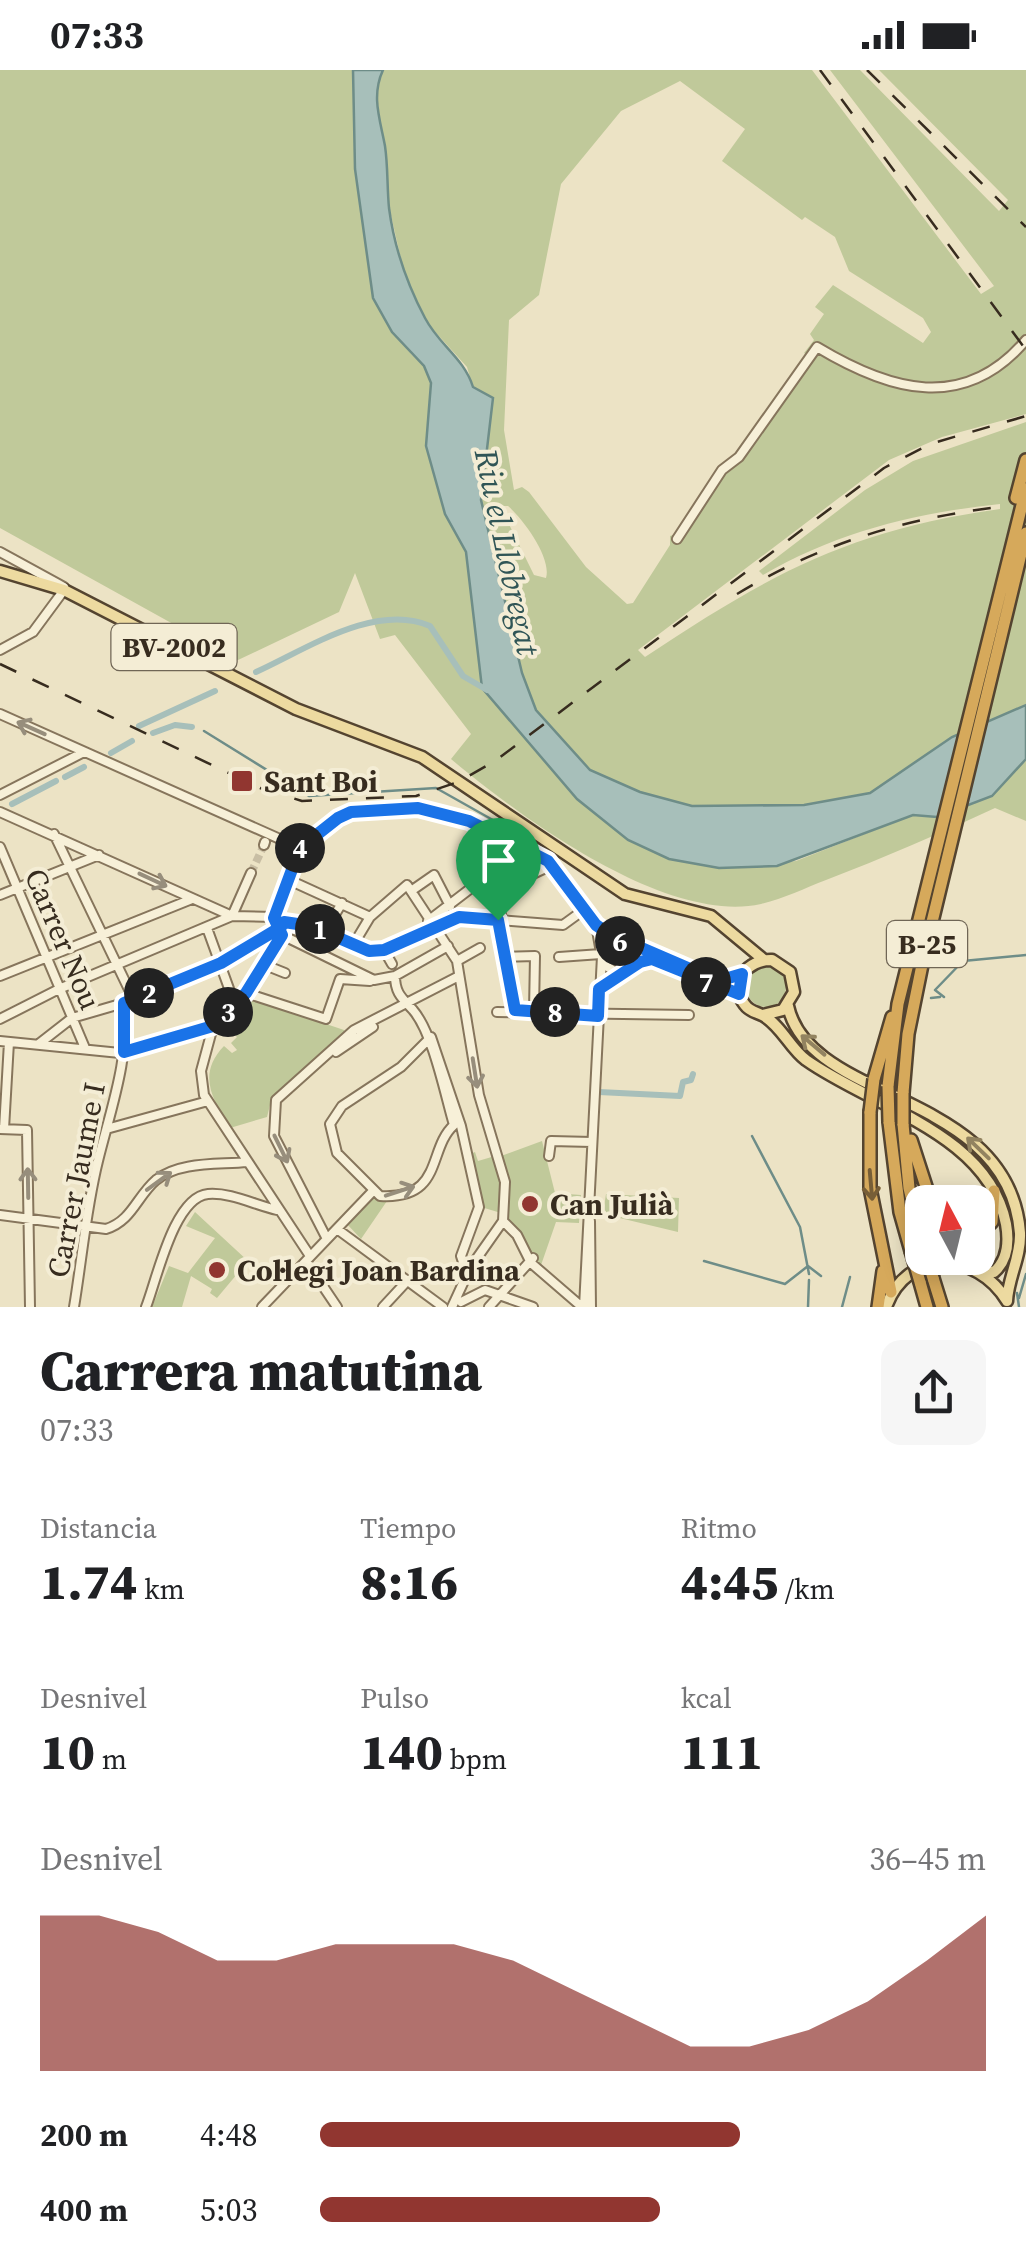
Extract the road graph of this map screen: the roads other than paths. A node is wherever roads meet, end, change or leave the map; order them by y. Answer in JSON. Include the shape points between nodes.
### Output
{"nodes":[{"id":1,"x":1026,"y":340,"type":"edge"},
{"id":2,"x":1026,"y":460,"type":"edge"},
{"id":3,"x":1026,"y":489,"type":"edge"},
{"id":4,"x":1025,"y":538,"type":"edge"},
{"id":5,"x":677,"y":539,"type":"dead end"},
{"id":6,"x":0,"y":552,"type":"edge"},
{"id":7,"x":0,"y":571,"type":"edge"},
{"id":8,"x":64,"y":590,"type":"junction"},
{"id":9,"x":90,"y":602,"type":"junction"},
{"id":10,"x":986,"y":644,"type":"junction"},
{"id":11,"x":0,"y":650,"type":"edge"},
{"id":12,"x":0,"y":714,"type":"edge"},
{"id":13,"x":62,"y":742,"type":"junction"},
{"id":14,"x":84,"y":752,"type":"junction"},
{"id":15,"x":57,"y":764,"type":"junction"},
{"id":16,"x":0,"y":795,"type":"edge"},
{"id":17,"x":0,"y":812,"type":"edge"},
{"id":18,"x":54,"y":834,"type":"junction"},
{"id":19,"x":0,"y":847,"type":"edge"},
{"id":20,"x":300,"y":848,"type":"junction"},
{"id":21,"x":99,"y":855,"type":"junction"},
{"id":22,"x":552,"y":864,"type":"junction"},
{"id":23,"x":70,"y":868,"type":"junction"},
{"id":24,"x":251,"y":873,"type":"tunnel mouth"},
{"id":25,"x":289,"y":880,"type":"junction"},
{"id":26,"x":16,"y":888,"type":"junction"},
{"id":27,"x":411,"y":891,"type":"junction"},
{"id":28,"x":492,"y":892,"type":"junction"},
{"id":29,"x":0,"y":896,"type":"edge"},
{"id":30,"x":192,"y":899,"type":"junction"},
{"id":31,"x":342,"y":903,"type":"junction"},
{"id":32,"x":450,"y":906,"type":"junction"},
{"id":33,"x":585,"y":909,"type":"junction"},
{"id":34,"x":232,"y":916,"type":"junction"},
{"id":35,"x":370,"y":917,"type":"junction"},
{"id":36,"x":274,"y":918,"type":"junction"},
{"id":37,"x":500,"y":920,"type":"junction"},
{"id":38,"x":428,"y":925,"type":"junction"},
{"id":39,"x":596,"y":925,"type":"junction"},
{"id":40,"x":207,"y":928,"type":"junction"},
{"id":41,"x":282,"y":931,"type":"junction"},
{"id":42,"x":325,"y":931,"type":"junction"},
{"id":43,"x":104,"y":936,"type":"junction"},
{"id":44,"x":358,"y":937,"type":"dead end"},
{"id":45,"x":745,"y":942,"type":"junction"},
{"id":46,"x":626,"y":945,"type":"junction"},
{"id":47,"x":480,"y":948,"type":"dead end"},
{"id":48,"x":445,"y":949,"type":"junction"},
{"id":49,"x":601,"y":956,"type":"junction"},
{"id":50,"x":45,"y":957,"type":"junction"},
{"id":51,"x":505,"y":957,"type":"junction"},
{"id":52,"x":559,"y":957,"type":"dead end"},
{"id":53,"x":764,"y":960,"type":"junction"},
{"id":54,"x":456,"y":961,"type":"junction"},
{"id":55,"x":221,"y":963,"type":"junction"},
{"id":56,"x":265,"y":965,"type":"junction"},
{"id":57,"x":120,"y":966,"type":"junction"},
{"id":58,"x":393,"y":969,"type":"junction"},
{"id":59,"x":628,"y":971,"type":"junction"},
{"id":60,"x":744,"y":971,"type":"junction"},
{"id":61,"x":284,"y":974,"type":"dead end"},
{"id":62,"x":0,"y":976,"type":"edge"},
{"id":63,"x":457,"y":977,"type":"junction"},
{"id":64,"x":374,"y":980,"type":"junction"},
{"id":65,"x":59,"y":989,"type":"junction"},
{"id":66,"x":599,"y":989,"type":"junction"},
{"id":67,"x":246,"y":993,"type":"junction"},
{"id":68,"x":739,"y":994,"type":"junction"},
{"id":69,"x":134,"y":1000,"type":"junction"},
{"id":70,"x":124,"y":1003,"type":"junction"},
{"id":71,"x":898,"y":1004,"type":"junction"},
{"id":72,"x":235,"y":1005,"type":"junction"},
{"id":73,"x":788,"y":1006,"type":"junction"},
{"id":74,"x":410,"y":1008,"type":"junction"},
{"id":75,"x":515,"y":1010,"type":"junction"},
{"id":76,"x":534,"y":1010,"type":"junction"},
{"id":77,"x":497,"y":1012,"type":"dead end"},
{"id":78,"x":689,"y":1014,"type":"dead end"},
{"id":79,"x":598,"y":1016,"type":"junction"},
{"id":80,"x":762,"y":1016,"type":"junction"},
{"id":81,"x":72,"y":1018,"type":"junction"},
{"id":82,"x":0,"y":1019,"type":"edge"},
{"id":83,"x":207,"y":1028,"type":"junction"},
{"id":84,"x":428,"y":1040,"type":"junction"},
{"id":85,"x":5,"y":1041,"type":"edge"},
{"id":86,"x":40,"y":1043,"type":"junction"},
{"id":87,"x":85,"y":1048,"type":"junction"},
{"id":88,"x":124,"y":1052,"type":"junction"},
{"id":89,"x":208,"y":1101,"type":"junction"},
{"id":90,"x":906,"y":1125,"type":"junction"},
{"id":91,"x":110,"y":1128,"type":"junction"},
{"id":92,"x":2,"y":1129,"type":"edge"},
{"id":93,"x":592,"y":1142,"type":"junction"},
{"id":94,"x":548,"y":1156,"type":"dead end"},
{"id":95,"x":247,"y":1162,"type":"junction"},
{"id":96,"x":910,"y":1185,"type":"edge"},
{"id":97,"x":925,"y":1185,"type":"edge"},
{"id":98,"x":989,"y":1185,"type":"edge"},
{"id":99,"x":372,"y":1192,"type":"junction"},
{"id":100,"x":995,"y":1194,"type":"edge"},
{"id":101,"x":274,"y":1209,"type":"junction"},
{"id":102,"x":589,"y":1211,"type":"junction"},
{"id":103,"x":0,"y":1215,"type":"edge"},
{"id":104,"x":28,"y":1219,"type":"junction"},
{"id":105,"x":503,"y":1221,"type":"junction"},
{"id":106,"x":86,"y":1228,"type":"junction"},
{"id":107,"x":337,"y":1228,"type":"junction"},
{"id":108,"x":594,"y":1231,"type":"junction"},
{"id":109,"x":327,"y":1239,"type":"junction"},
{"id":110,"x":587,"y":1245,"type":"junction"},
{"id":111,"x":883,"y":1257,"type":"junction"},
{"id":112,"x":308,"y":1259,"type":"junction"},
{"id":113,"x":532,"y":1260,"type":"junction"},
{"id":114,"x":464,"y":1265,"type":"dead end"},
{"id":115,"x":995,"y":1271,"type":"edge"},
{"id":116,"x":908,"y":1275,"type":"edge"},
{"id":117,"x":926,"y":1275,"type":"edge"},
{"id":118,"x":980,"y":1275,"type":"edge"},
{"id":119,"x":408,"y":1280,"type":"junction"},
{"id":120,"x":926,"y":1280,"type":"junction"},
{"id":121,"x":891,"y":1292,"type":"junction"},
{"id":122,"x":500,"y":1296,"type":"junction"},
{"id":123,"x":461,"y":1300,"type":"edge"},
{"id":124,"x":1008,"y":1304,"type":"edge"},
{"id":125,"x":579,"y":1306,"type":"edge"},
{"id":126,"x":30,"y":1307,"type":"edge"},
{"id":127,"x":74,"y":1307,"type":"edge"},
{"id":128,"x":146,"y":1307,"type":"edge"},
{"id":129,"x":262,"y":1307,"type":"edge"},
{"id":130,"x":337,"y":1307,"type":"edge"},
{"id":131,"x":383,"y":1307,"type":"edge"},
{"id":132,"x":443,"y":1307,"type":"edge"},
{"id":133,"x":452,"y":1307,"type":"edge"},
{"id":134,"x":489,"y":1307,"type":"edge"},
{"id":135,"x":533,"y":1307,"type":"edge"},
{"id":136,"x":592,"y":1307,"type":"edge"},
{"id":137,"x":878,"y":1307,"type":"edge"},
{"id":138,"x":886,"y":1307,"type":"edge"},
{"id":139,"x":928,"y":1307,"type":"edge"},
{"id":140,"x":942,"y":1307,"type":"edge"}],
"edges":[{"from":1,"to":5,"type":"street","via":[[988,376],[934,392],[846,364],[817,347]]},
{"from":2,"to":10,"type":"highway"},
{"from":3,"to":10,"type":"highway"},
{"from":4,"to":90,"type":"highway","number":"B-25","bridge":true,"via":[[908,1034]]},
{"from":6,"to":9,"type":"street"},
{"from":7,"to":8,"type":"main road","number":"BV-2002"},
{"from":8,"to":9,"type":"main road","number":"BV-2002"},
{"from":8,"to":11,"type":"street","via":[[33,632]]},
{"from":9,"to":45,"type":"main road","number":"BV-2002","via":[[296,710],[422,758],[625,894],[702,912]]},
{"from":10,"to":71,"type":"highway","number":"B-25"},
{"from":13,"to":12,"type":"street","one_way":true},
{"from":13,"to":14,"type":"street"},
{"from":13,"to":15,"type":"street","via":[[67,752]]},
{"from":14,"to":15,"type":"street"},
{"from":14,"to":20,"type":"street"},
{"from":15,"to":16,"type":"street"},
{"from":17,"to":18,"type":"street"},
{"from":18,"to":21,"type":"street"},
{"from":18,"to":23,"type":"street"},
{"from":19,"to":26,"type":"street","name":"Carrer Nou"},
{"from":20,"to":22,"type":"street","via":[[346,814],[418,808],[469,821]]},
{"from":20,"to":25,"type":"street"},
{"from":21,"to":23,"type":"street"},
{"from":21,"to":30,"type":"street","one_way":true},
{"from":22,"to":28,"type":"street"},
{"from":22,"to":33,"type":"street"},
{"from":23,"to":26,"type":"street"},
{"from":23,"to":43,"type":"street"},
{"from":24,"to":34,"type":"street"},
{"from":25,"to":31,"type":"street"},
{"from":25,"to":36,"type":"street"},
{"from":26,"to":29,"type":"street"},
{"from":26,"to":50,"type":"street","name":"Carrer Nou"},
{"from":27,"to":32,"type":"street","via":[[434,875]]},
{"from":27,"to":35,"type":"street","via":[[407,885]]},
{"from":27,"to":38,"type":"street"},
{"from":28,"to":32,"type":"street","via":[[479,882]]},
{"from":28,"to":37,"type":"street"},
{"from":30,"to":34,"type":"street"},
{"from":30,"to":43,"type":"street"},
{"from":31,"to":35,"type":"street"},
{"from":31,"to":42,"type":"street"},
{"from":32,"to":38,"type":"street"},
{"from":33,"to":37,"type":"street","via":[[563,925]]},
{"from":33,"to":39,"type":"street"},
{"from":34,"to":36,"type":"street"},
{"from":34,"to":40,"type":"street"},
{"from":35,"to":44,"type":"street"},
{"from":36,"to":41,"type":"street"},
{"from":37,"to":38,"type":"street","via":[[462,917]]},
{"from":37,"to":51,"type":"street"},
{"from":38,"to":42,"type":"street","via":[[384,950],[369,951]]},
{"from":38,"to":48,"type":"street"},
{"from":39,"to":46,"type":"street"},
{"from":39,"to":49,"type":"street"},
{"from":40,"to":55,"type":"street"},
{"from":40,"to":57,"type":"street"},
{"from":41,"to":42,"type":"street","via":[[290,922]]},
{"from":41,"to":55,"type":"street"},
{"from":41,"to":56,"type":"street"},
{"from":41,"to":64,"type":"street"},
{"from":43,"to":50,"type":"street"},
{"from":43,"to":57,"type":"street"},
{"from":45,"to":53,"type":"main road","number":"BV-2002"},
{"from":45,"to":60,"type":"main road"},
{"from":46,"to":49,"type":"street","via":[[609,944]]},
{"from":46,"to":59,"type":"street","via":[[634,960]]},
{"from":46,"to":60,"type":"street","via":[[718,981]]},
{"from":47,"to":54,"type":"street"},
{"from":48,"to":54,"type":"street"},
{"from":48,"to":58,"type":"street"},
{"from":49,"to":52,"type":"street"},
{"from":49,"to":59,"type":"street","via":[[611,973]]},
{"from":49,"to":66,"type":"street"},
{"from":50,"to":62,"type":"street"},
{"from":50,"to":65,"type":"street","name":"Carrer Nou"},
{"from":51,"to":75,"type":"street"},
{"from":51,"to":76,"type":"street","via":[[534,956]]},
{"from":53,"to":60,"type":"main road"},
{"from":53,"to":73,"type":"main road","via":[[791,974],[795,989]]},
{"from":54,"to":63,"type":"street"},
{"from":55,"to":69,"type":"street"},
{"from":55,"to":72,"type":"street"},
{"from":56,"to":61,"type":"street"},
{"from":56,"to":67,"type":"street"},
{"from":57,"to":65,"type":"street"},
{"from":57,"to":69,"type":"street"},
{"from":58,"to":64,"type":"street"},
{"from":58,"to":74,"type":"street","via":[[395,989]]},
{"from":59,"to":66,"type":"street"},
{"from":59,"to":68,"type":"street","via":[[652,959]]},
{"from":60,"to":68,"type":"main road"},
{"from":63,"to":74,"type":"street"},
{"from":63,"to":105,"type":"street","one_way":true,"via":[[479,1095],[506,1182]]},
{"from":64,"to":67,"type":"street","via":[[340,979],[326,1018]]},
{"from":65,"to":81,"type":"street","name":"Carrer Nou"},
{"from":65,"to":82,"type":"street"},
{"from":66,"to":79,"type":"street"},
{"from":67,"to":72,"type":"street"},
{"from":68,"to":80,"type":"main road"},
{"from":69,"to":70,"type":"street"},
{"from":70,"to":81,"type":"street"},
{"from":70,"to":88,"type":"street","name":"Carrer Jaume I"},
{"from":71,"to":111,"type":"highway","one_way":true,"bridge":true,"via":[[870,1112],[870,1188]]},
{"from":71,"to":120,"type":"highway","number":"B-25","bridge":true,"via":[[889,1122],[900,1212]]},
{"from":72,"to":83,"type":"street"},
{"from":73,"to":80,"type":"main road"},
{"from":124,"to":73,"type":"main road","one_way":true,"via":[[1020,1238],[1014,1202],[997,1169],[958,1131],[810,1044]]},
{"from":74,"to":84,"type":"street"},
{"from":74,"to":109,"type":"street","one_way":true,"via":[[354,1030],[276,1100],[274,1136]]},
{"from":74,"to":114,"type":"street","via":[[418,1011],[442,1060],[479,1207],[461,1256]]},
{"from":75,"to":76,"type":"street"},
{"from":75,"to":77,"type":"street"},
{"from":76,"to":79,"type":"street"},
{"from":78,"to":79,"type":"street"},
{"from":79,"to":93,"type":"street"},
{"from":80,"to":98,"type":"main road","via":[[804,1058],[960,1150]]},
{"from":81,"to":86,"type":"street"},
{"from":81,"to":87,"type":"street","name":"Carrer Nou"},
{"from":83,"to":88,"type":"street"},
{"from":83,"to":89,"type":"street","via":[[201,1071]]},
{"from":99,"to":84,"type":"street","one_way":true,"via":[[397,1195],[424,1181],[454,1126]]},
{"from":84,"to":99,"type":"street","via":[[402,1067],[334,1114],[332,1144]]},
{"from":85,"to":86,"type":"street"},
{"from":85,"to":92,"type":"street"},
{"from":86,"to":87,"type":"street"},
{"from":87,"to":88,"type":"street"},
{"from":88,"to":91,"type":"street","name":"Carrer Jaume I"},
{"from":89,"to":91,"type":"street"},
{"from":89,"to":95,"type":"street"},
{"from":90,"to":96,"type":"highway","number":"B-25"},
{"from":90,"to":97,"type":"highway"},
{"from":91,"to":106,"type":"street","name":"Carrer Jaume I"},
{"from":104,"to":92,"type":"street","one_way":true,"via":[[27,1130]]},
{"from":93,"to":94,"type":"street","via":[[546,1142]]},
{"from":93,"to":102,"type":"street"},
{"from":95,"to":101,"type":"street"},
{"from":106,"to":95,"type":"street","one_way":true,"via":[[118,1225],[170,1172]]},
{"from":99,"to":107,"type":"street"},
{"from":100,"to":115,"type":"main road","via":[[1008,1236]]},
{"from":101,"to":112,"type":"street"},
{"from":101,"to":128,"type":"street","via":[[218,1194],[196,1197],[180,1216]]},
{"from":102,"to":108,"type":"street"},
{"from":102,"to":110,"type":"street"},
{"from":103,"to":104,"type":"street"},
{"from":104,"to":106,"type":"street"},
{"from":104,"to":126,"type":"street"},
{"from":105,"to":113,"type":"street"},
{"from":105,"to":123,"type":"street","via":[[470,1268]]},
{"from":106,"to":127,"type":"street","name":"Carrer Jaume I"},
{"from":107,"to":109,"type":"street"},
{"from":107,"to":119,"type":"street"},
{"from":108,"to":110,"type":"street"},
{"from":108,"to":136,"type":"street"},
{"from":109,"to":112,"type":"street"},
{"from":110,"to":125,"type":"street"},
{"from":111,"to":121,"type":"highway"},
{"from":111,"to":137,"type":"highway"},
{"from":112,"to":129,"type":"street"},
{"from":112,"to":130,"type":"street"},
{"from":113,"to":122,"type":"street"},
{"from":113,"to":125,"type":"street"},
{"from":116,"to":121,"type":"main road"},
{"from":117,"to":120,"type":"highway","number":"B-25","bridge":true},
{"from":118,"to":124,"type":"main road"},
{"from":119,"to":131,"type":"street"},
{"from":119,"to":132,"type":"street"},
{"from":120,"to":139,"type":"highway","number":"B-25"},
{"from":120,"to":140,"type":"highway","number":"B-25"},
{"from":121,"to":138,"type":"main road"},
{"from":122,"to":123,"type":"street","via":[[485,1290]]},
{"from":122,"to":134,"type":"street"},
{"from":122,"to":135,"type":"street"},
{"from":123,"to":133,"type":"street"}]}
